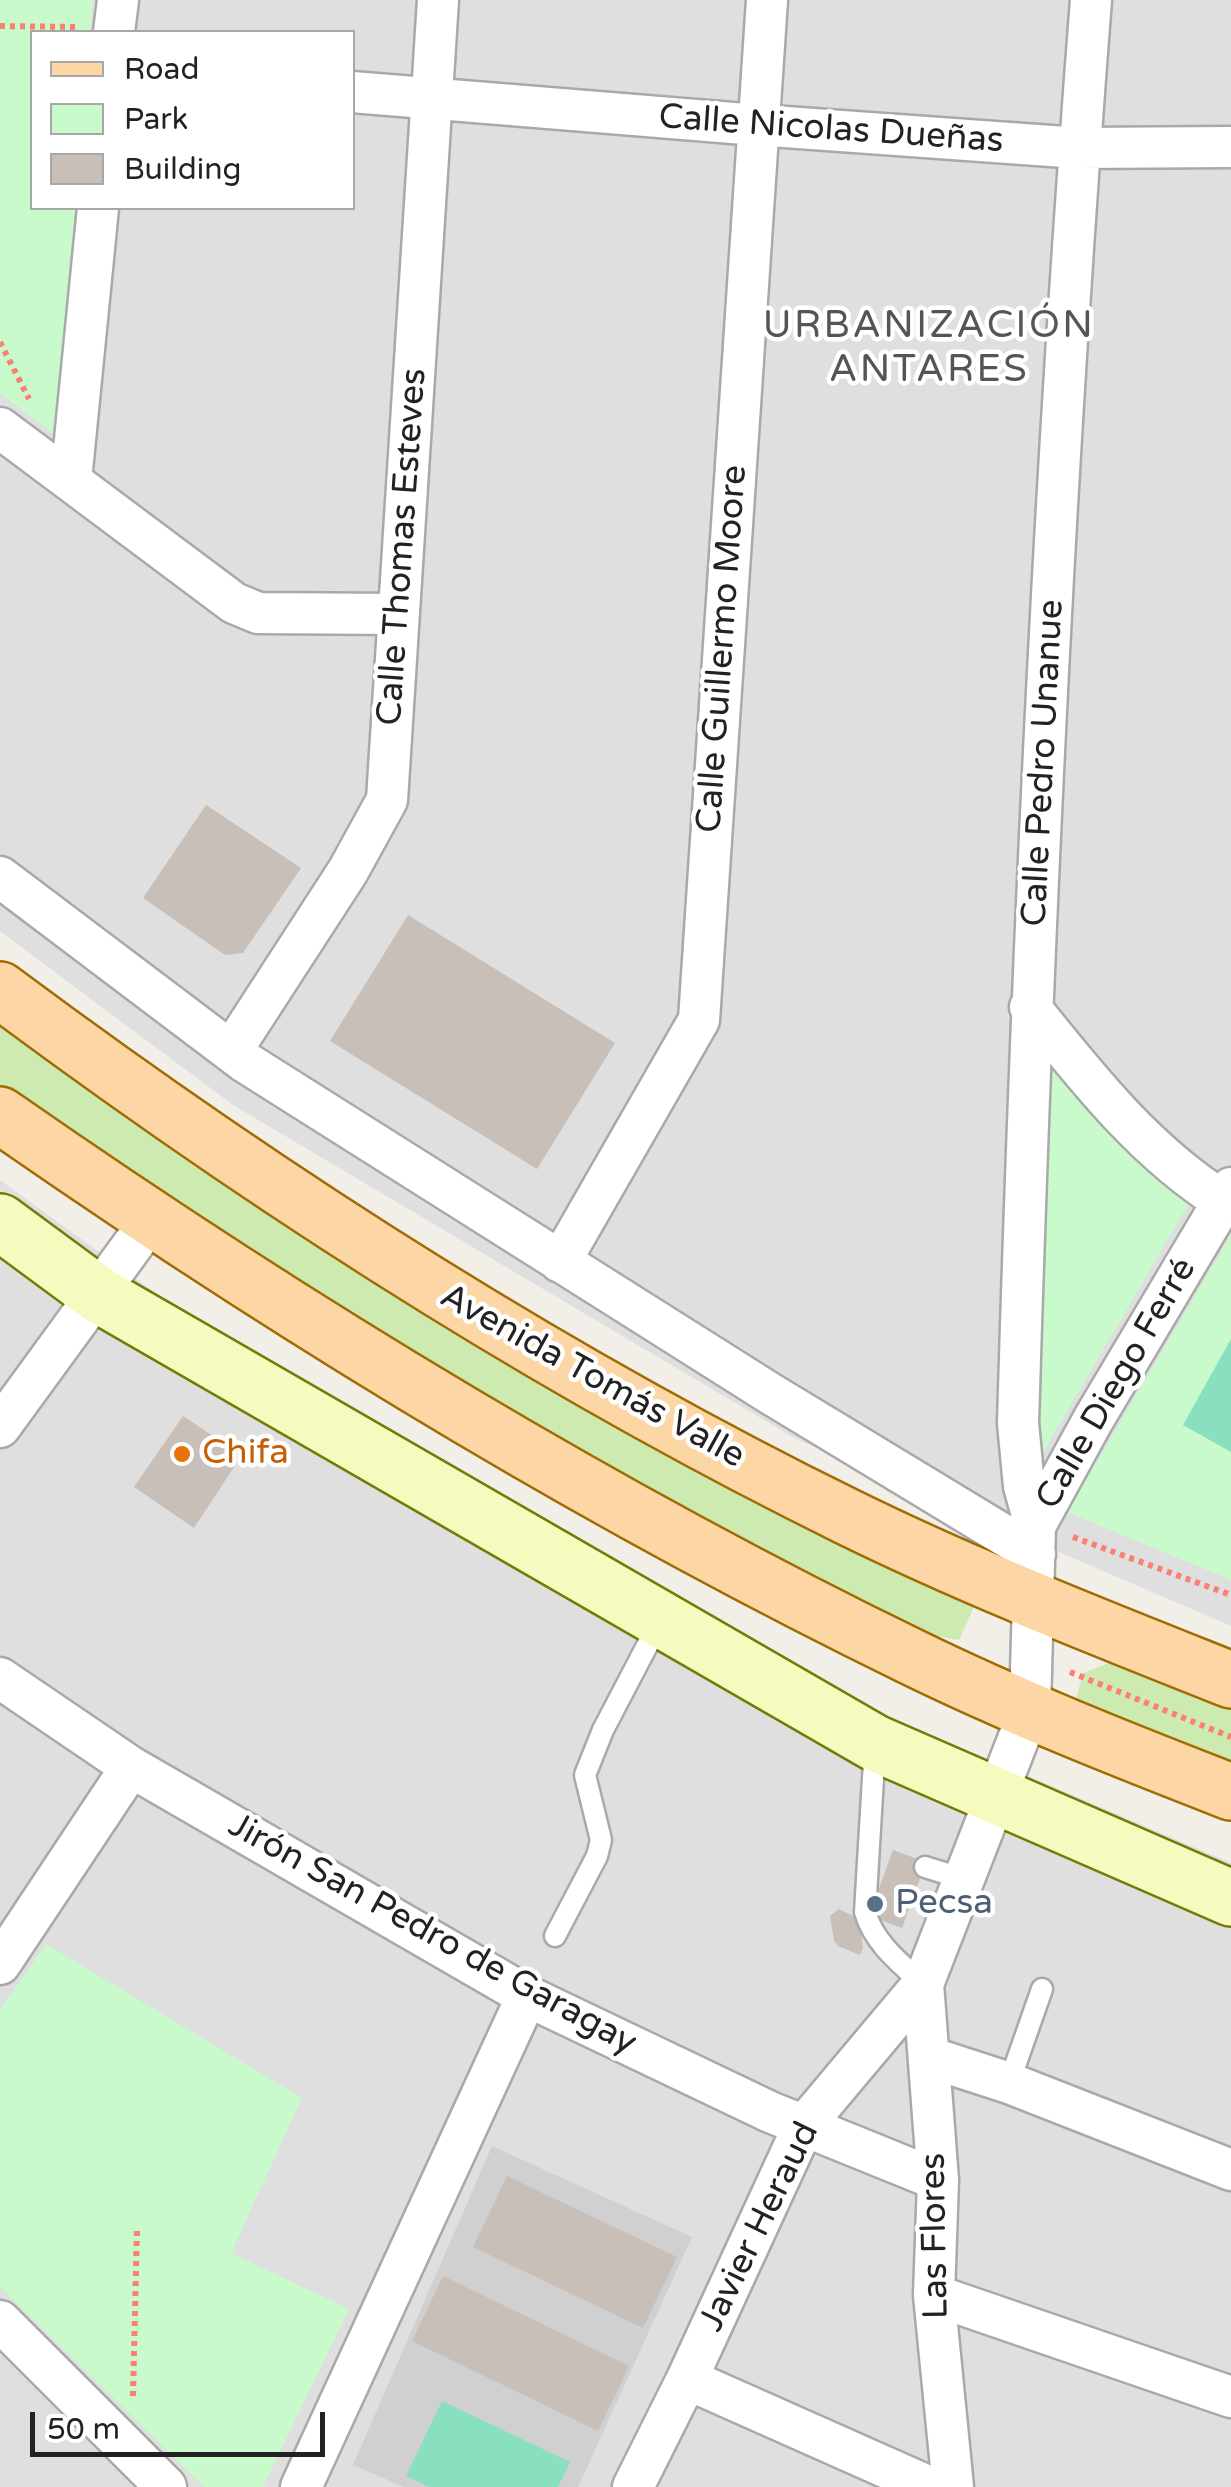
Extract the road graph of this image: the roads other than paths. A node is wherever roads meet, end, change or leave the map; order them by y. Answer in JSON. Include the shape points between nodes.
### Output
{"nodes":[{"id":1,"x":438,"y":0,"type":"edge"},
{"id":2,"x":766,"y":0,"type":"edge"},
{"id":3,"x":1091,"y":0,"type":"edge"},
{"id":4,"x":355,"y":92,"type":"edge"},
{"id":5,"x":431,"y":98,"type":"junction"},
{"id":6,"x":757,"y":126,"type":"junction"},
{"id":7,"x":1231,"y":147,"type":"edge"},
{"id":8,"x":1079,"y":148,"type":"junction"},
{"id":9,"x":98,"y":210,"type":"edge"},
{"id":10,"x":0,"y":428,"type":"edge"},
{"id":11,"x":71,"y":480,"type":"junction"},
{"id":12,"x":399,"y":614,"type":"junction"},
{"id":13,"x":0,"y":878,"type":"edge"},
{"id":14,"x":0,"y":990,"type":"edge"},
{"id":15,"x":1030,"y":1007,"type":"junction"},
{"id":16,"x":232,"y":1050,"type":"junction"},
{"id":17,"x":0,"y":1115,"type":"edge"},
{"id":18,"x":1227,"y":1194,"type":"edge"},
{"id":19,"x":151,"y":1220,"type":"junction"},
{"id":20,"x":0,"y":1222,"type":"edge"},
{"id":21,"x":560,"y":1262,"type":"junction"},
{"id":22,"x":99,"y":1295,"type":"junction"},
{"id":23,"x":0,"y":1427,"type":"edge"},
{"id":24,"x":1035,"y":1560,"type":"junction"},
{"id":25,"x":660,"y":1620,"type":"junction"},
{"id":26,"x":0,"y":1678,"type":"edge"},
{"id":27,"x":1231,"y":1680,"type":"edge"},
{"id":28,"x":1030,"y":1709,"type":"junction"},
{"id":29,"x":875,"y":1743,"type":"junction"},
{"id":30,"x":130,"y":1767,"type":"junction"},
{"id":31,"x":1231,"y":1792,"type":"edge"},
{"id":32,"x":995,"y":1797,"type":"junction"},
{"id":33,"x":869,"y":1849,"type":"junction"},
{"id":34,"x":891,"y":1856,"type":"dead end"},
{"id":35,"x":925,"y":1867,"type":"dead end"},
{"id":36,"x":964,"y":1878,"type":"junction"},
{"id":37,"x":1231,"y":1898,"type":"edge"},
{"id":38,"x":555,"y":1936,"type":"dead end"},
{"id":39,"x":0,"y":1964,"type":"edge"},
{"id":40,"x":923,"y":1984,"type":"junction"},
{"id":41,"x":1042,"y":1989,"type":"dead end"},
{"id":42,"x":528,"y":1996,"type":"junction"},
{"id":43,"x":928,"y":2058,"type":"junction"},
{"id":44,"x":1009,"y":2083,"type":"junction"},
{"id":45,"x":803,"y":2127,"type":"junction"},
{"id":46,"x":1231,"y":2170,"type":"edge"},
{"id":47,"x":938,"y":2180,"type":"junction"},
{"id":48,"x":934,"y":2295,"type":"junction"},
{"id":49,"x":0,"y":2322,"type":"edge"},
{"id":50,"x":687,"y":2379,"type":"junction"},
{"id":51,"x":1231,"y":2397,"type":"edge"},
{"id":52,"x":166,"y":2487,"type":"edge"},
{"id":53,"x":301,"y":2487,"type":"edge"},
{"id":54,"x":633,"y":2487,"type":"edge"},
{"id":55,"x":930,"y":2487,"type":"edge"},
{"id":56,"x":953,"y":2487,"type":"edge"}],
"edges":[{"from":1,"to":5,"type":"street","name":"Calle Thomas Esteves"},
{"from":2,"to":6,"type":"street","name":"Calle Guillermo Moore"},
{"from":3,"to":8,"type":"street","name":"Calle Pedro Unanue"},
{"from":4,"to":5,"type":"street","name":"Calle Nicolas Dueñas"},
{"from":5,"to":6,"type":"street","name":"Calle Nicolas Dueñas"},
{"from":5,"to":12,"type":"street","name":"Calle Thomas Esteves"},
{"from":6,"to":8,"type":"street","name":"Calle Nicolas Dueñas"},
{"from":6,"to":21,"type":"street","name":"Calle Guillermo Moore","via":[[699,1020]]},
{"from":7,"to":8,"type":"street","name":"Calle Nicolas Dueñas"},
{"from":8,"to":15,"type":"street","name":"Calle Pedro Unanue"},
{"from":9,"to":11,"type":"street"},
{"from":10,"to":11,"type":"street"},
{"from":11,"to":12,"type":"street","via":[[258,613]]},
{"from":12,"to":16,"type":"street","name":"Calle Thomas Esteves","via":[[387,800]]},
{"from":13,"to":16,"type":"street","name":"Avenida Tomás Valle"},
{"from":14,"to":24,"type":"main road","name":"Avenida Tomás Valle","via":[[278,1187],[447,1295],[680,1430],[849,1518]]},
{"from":15,"to":18,"type":"street","via":[[1094,1086],[1188,1179]]},
{"from":15,"to":24,"type":"street","name":"Calle Pedro Unanue","via":[[1018,1423]]},
{"from":16,"to":21,"type":"street","name":"Avenida Tomás Valle"},
{"from":17,"to":19,"type":"main road"},
{"from":18,"to":24,"type":"street","name":"Calle Diego Ferré","via":[[1093,1420]]},
{"from":19,"to":22,"type":"street"},
{"from":19,"to":28,"type":"main road","via":[[366,1358],[650,1523],[912,1657]]},
{"from":20,"to":22,"type":"main road"},
{"from":21,"to":24,"type":"street","name":"Avenida Tomás Valle"},
{"from":22,"to":23,"type":"street"},
{"from":22,"to":25,"type":"main road"},
{"from":24,"to":27,"type":"main road","name":"Avenida Tomás Valle"},
{"from":24,"to":28,"type":"street","name":"Calle Diego Ferré"},
{"from":25,"to":29,"type":"main road"},
{"from":25,"to":38,"type":"lane","via":[[585,1775],[601,1840]]},
{"from":26,"to":30,"type":"street","name":"Jirón San Pedro de Garagay"},
{"from":28,"to":31,"type":"main road"},
{"from":28,"to":32,"type":"street","name":"Javier Heraud"},
{"from":29,"to":32,"type":"main road"},
{"from":29,"to":33,"type":"lane"},
{"from":30,"to":39,"type":"street"},
{"from":30,"to":42,"type":"street","name":"Jirón San Pedro de Garagay"},
{"from":32,"to":36,"type":"street","name":"Javier Heraud"},
{"from":32,"to":37,"type":"main road"},
{"from":33,"to":34,"type":"lane"},
{"from":33,"to":40,"type":"lane","via":[[869,1924]]},
{"from":35,"to":36,"type":"lane"},
{"from":36,"to":40,"type":"street","name":"Javier Heraud"},
{"from":40,"to":43,"type":"street","name":"Las Flores"},
{"from":40,"to":45,"type":"street","name":"Javier Heraud"},
{"from":41,"to":44,"type":"lane"},
{"from":42,"to":45,"type":"street","name":"Jirón San Pedro de Garagay"},
{"from":42,"to":53,"type":"street"},
{"from":43,"to":44,"type":"street"},
{"from":43,"to":47,"type":"street","name":"Las Flores"},
{"from":44,"to":46,"type":"street"},
{"from":45,"to":47,"type":"street","name":"Jirón San Pedro de Garagay"},
{"from":45,"to":50,"type":"street","name":"Javier Heraud"},
{"from":47,"to":48,"type":"street","name":"Las Flores"},
{"from":48,"to":51,"type":"street"},
{"from":48,"to":56,"type":"street","name":"Las Flores"},
{"from":49,"to":52,"type":"street"},
{"from":50,"to":54,"type":"street","name":"Javier Heraud"},
{"from":50,"to":55,"type":"street"}]}
